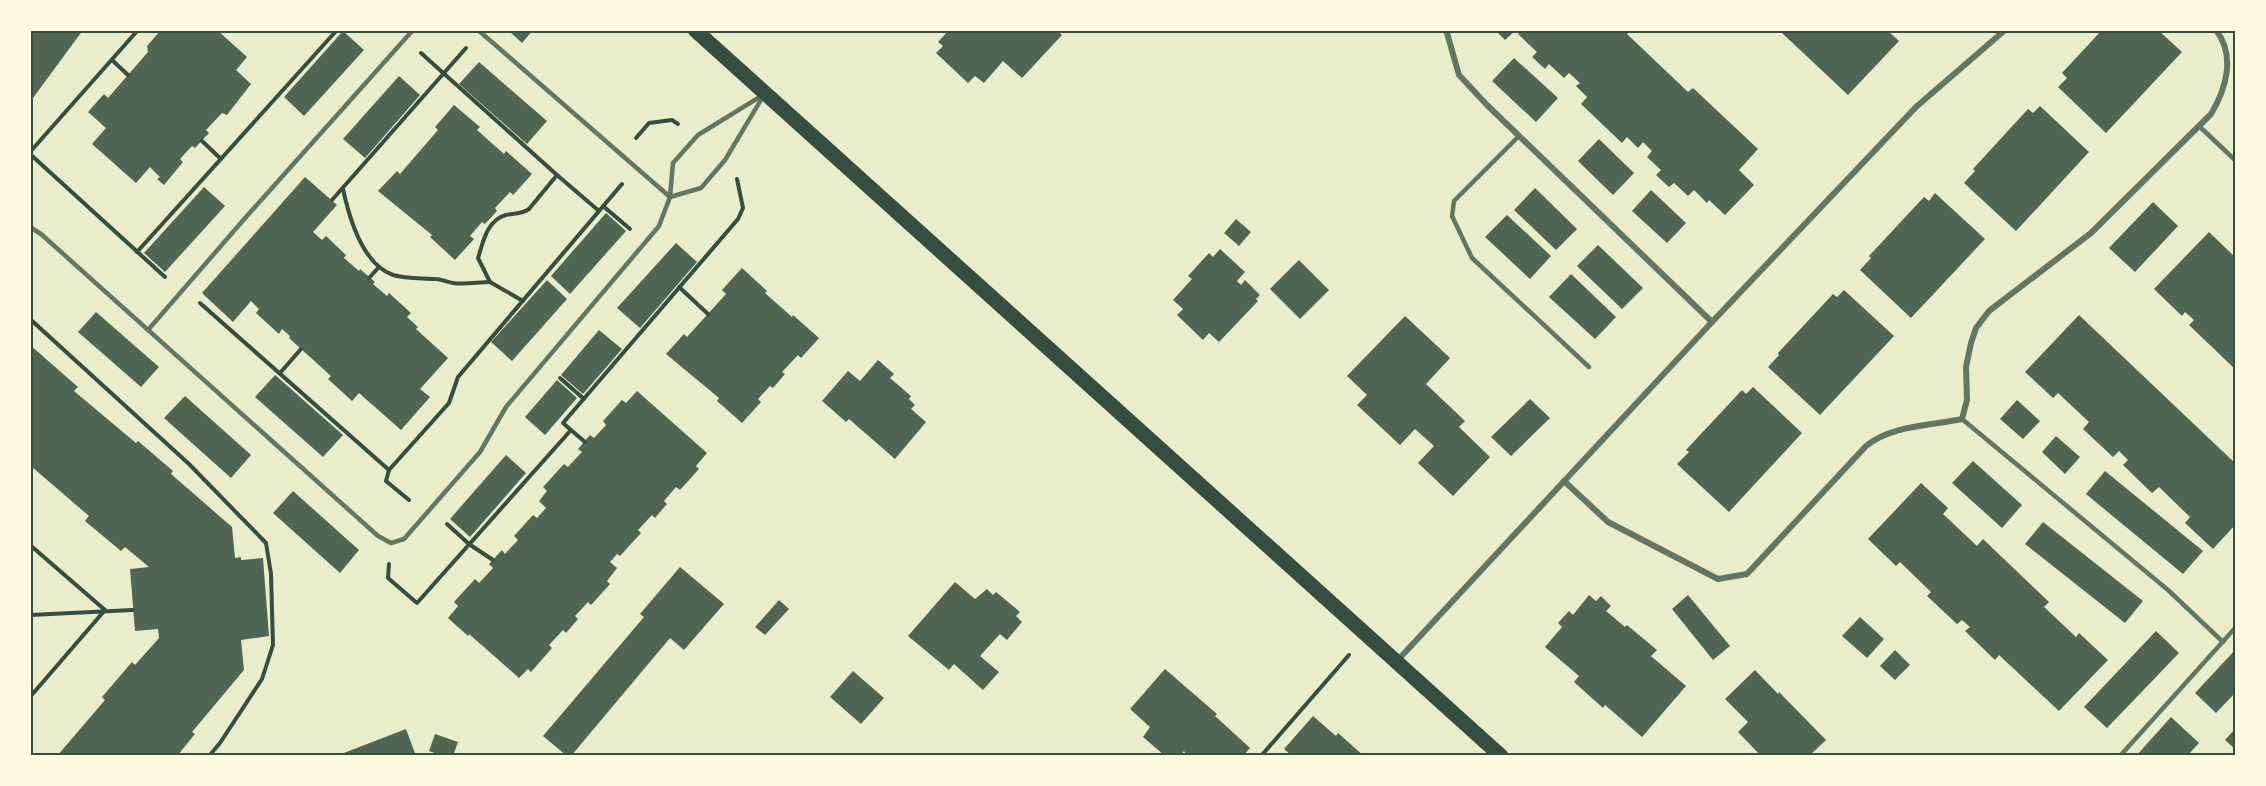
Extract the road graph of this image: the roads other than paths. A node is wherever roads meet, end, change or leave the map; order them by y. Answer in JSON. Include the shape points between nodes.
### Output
{"nodes":[{"id":1,"x":413,"y":30,"type":"edge"},
{"id":2,"x":695,"y":30,"type":"edge"},
{"id":3,"x":1448,"y":30,"type":"edge"},
{"id":4,"x":2005,"y":30,"type":"edge"},
{"id":5,"x":2216,"y":30,"type":"edge"},
{"id":6,"x":479,"y":31,"type":"edge"},
{"id":7,"x":765,"y":93,"type":"junction"},
{"id":8,"x":2199,"y":126,"type":"junction"},
{"id":9,"x":1519,"y":136,"type":"junction"},
{"id":10,"x":2236,"y":161,"type":"edge"},
{"id":11,"x":670,"y":197,"type":"junction"},
{"id":12,"x":30,"y":227,"type":"edge"},
{"id":13,"x":1712,"y":322,"type":"junction"},
{"id":14,"x":148,"y":330,"type":"junction"},
{"id":15,"x":1588,"y":367,"type":"dead end"},
{"id":16,"x":1962,"y":419,"type":"junction"},
{"id":17,"x":1564,"y":482,"type":"junction"},
{"id":18,"x":2236,"y":627,"type":"edge"},
{"id":19,"x":2223,"y":642,"type":"junction"},
{"id":20,"x":1396,"y":661,"type":"junction"},
{"id":21,"x":1501,"y":756,"type":"edge"},
{"id":22,"x":2120,"y":756,"type":"edge"}],
"edges":[{"from":1,"to":14,"type":"lane"},
{"from":2,"to":7,"type":"main road"},
{"from":3,"to":9,"type":"street","via":[[1459,75]]},
{"from":4,"to":13,"type":"street","via":[[1916,107]]},
{"from":5,"to":8,"type":"street","via":[[2228,57],[2227,78],[2216,106]]},
{"from":6,"to":11,"type":"lane"},
{"from":7,"to":11,"type":"lane","via":[[725,160],[701,188]]},
{"from":7,"to":11,"type":"lane","via":[[698,135],[673,163]]},
{"from":7,"to":20,"type":"main road"},
{"from":8,"to":10,"type":"lane"},
{"from":8,"to":16,"type":"street","via":[[2091,233],[1989,311],[1971,343]]},
{"from":9,"to":13,"type":"street"},
{"from":9,"to":15,"type":"lane","via":[[1454,201],[1452,216],[1462,241],[1480,267]]},
{"from":11,"to":14,"type":"lane","via":[[659,226],[506,407],[480,452],[404,539],[391,543],[371,530]]},
{"from":12,"to":14,"type":"lane"},
{"from":13,"to":17,"type":"street"},
{"from":16,"to":17,"type":"street","via":[[1878,436],[1747,574],[1718,579],[1608,522]]},
{"from":16,"to":19,"type":"lane","via":[[2168,590]]},
{"from":17,"to":20,"type":"street"},
{"from":18,"to":19,"type":"lane"},
{"from":19,"to":22,"type":"lane"},
{"from":20,"to":21,"type":"main road"}]}
